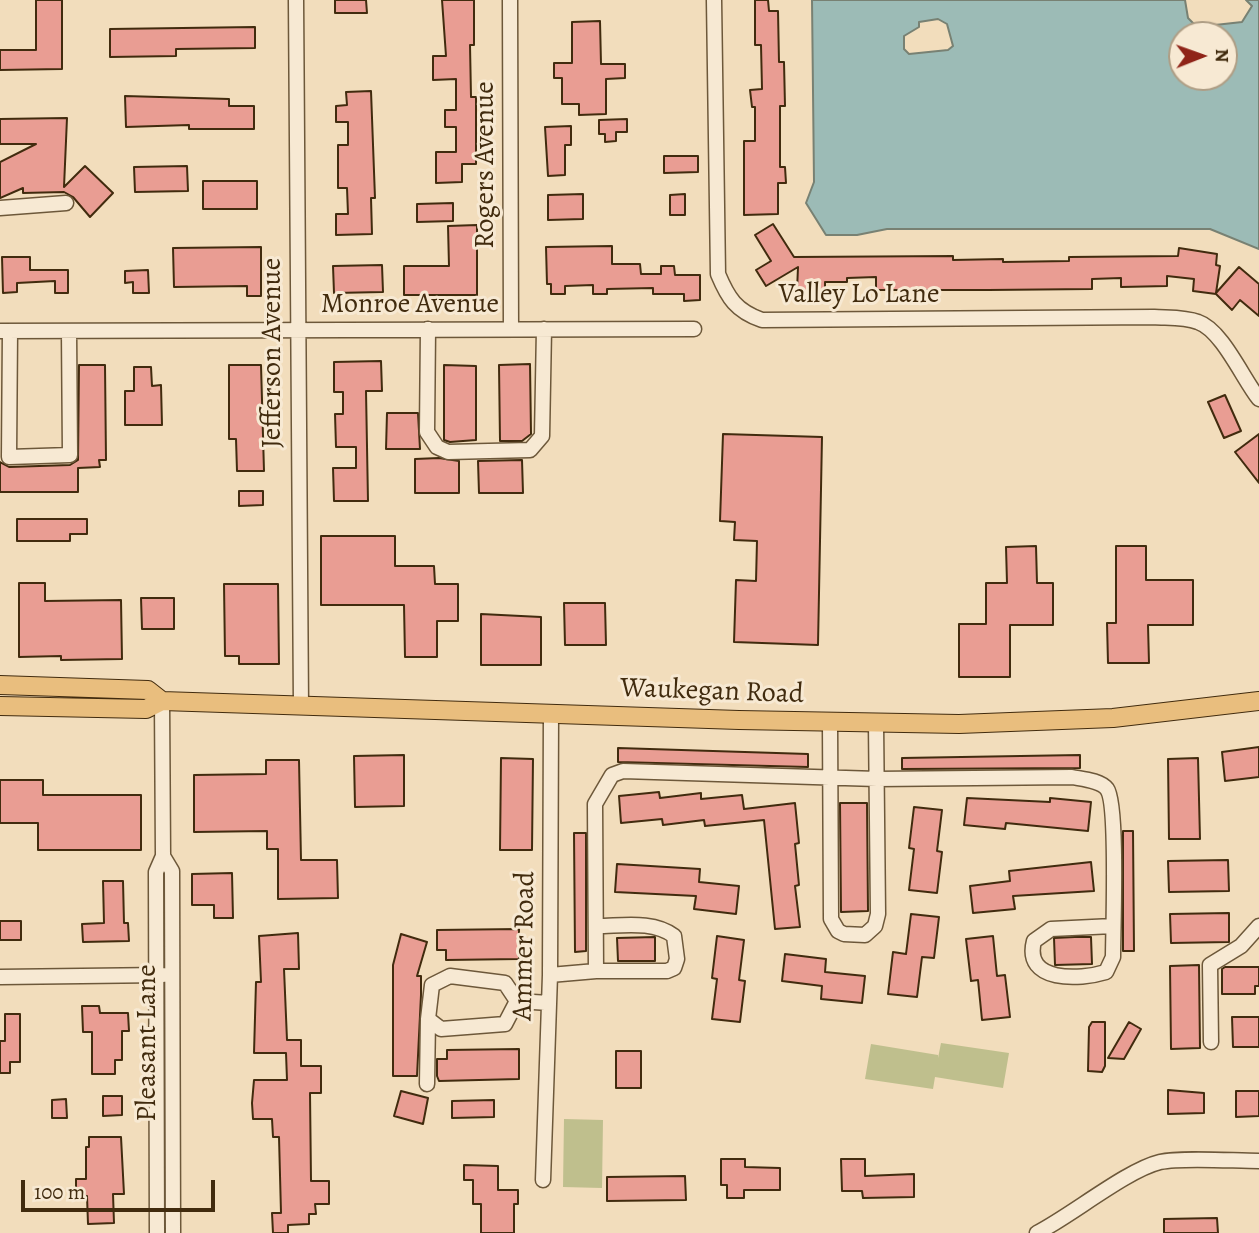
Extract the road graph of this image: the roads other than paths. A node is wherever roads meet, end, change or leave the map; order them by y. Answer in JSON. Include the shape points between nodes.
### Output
{"nodes":[{"id":1,"x":296,"y":0,"type":"edge"},
{"id":2,"x":510,"y":0,"type":"edge"},
{"id":3,"x":714,"y":0,"type":"edge"},
{"id":4,"x":66,"y":203,"type":"dead end"},
{"id":5,"x":0,"y":208,"type":"edge"},
{"id":6,"x":694,"y":328,"type":"dead end"},
{"id":7,"x":511,"y":329,"type":"junction"},
{"id":8,"x":544,"y":329,"type":"junction"},
{"id":9,"x":298,"y":330,"type":"junction"},
{"id":10,"x":428,"y":330,"type":"junction"},
{"id":11,"x":5,"y":331,"type":"edge"},
{"id":12,"x":69,"y":331,"type":"junction"},
{"id":13,"x":1259,"y":399,"type":"edge"},
{"id":14,"x":0,"y":685,"type":"edge"},
{"id":15,"x":162,"y":701,"type":"junction"},
{"id":16,"x":1259,"y":701,"type":"edge"},
{"id":17,"x":0,"y":706,"type":"edge"},
{"id":18,"x":301,"y":706,"type":"junction"},
{"id":19,"x":551,"y":713,"type":"junction"},
{"id":20,"x":830,"y":722,"type":"junction"},
{"id":21,"x":876,"y":723,"type":"junction"},
{"id":22,"x":829,"y":777,"type":"junction"},
{"id":23,"x":877,"y":779,"type":"junction"},
{"id":24,"x":163,"y":856,"type":"junction"},
{"id":25,"x":597,"y":926,"type":"junction"},
{"id":26,"x":1112,"y":926,"type":"junction"},
{"id":27,"x":1259,"y":926,"type":"edge"},
{"id":28,"x":596,"y":971,"type":"junction"},
{"id":29,"x":172,"y":974,"type":"junction"},
{"id":30,"x":156,"y":975,"type":"junction"},
{"id":31,"x":550,"y":975,"type":"junction"},
{"id":32,"x":0,"y":977,"type":"edge"},
{"id":33,"x":517,"y":1001,"type":"junction"},
{"id":34,"x":549,"y":1003,"type":"junction"},
{"id":35,"x":428,"y":1019,"type":"junction"},
{"id":36,"x":1211,"y":1042,"type":"dead end"},
{"id":37,"x":426,"y":1084,"type":"dead end"},
{"id":38,"x":1259,"y":1161,"type":"edge"},
{"id":39,"x":543,"y":1180,"type":"dead end"},
{"id":40,"x":157,"y":1233,"type":"edge"},
{"id":41,"x":173,"y":1233,"type":"edge"},
{"id":42,"x":1037,"y":1233,"type":"edge"}],
"edges":[{"from":1,"to":9,"type":"street","name":"Jefferson Avenue"},
{"from":2,"to":7,"type":"street","name":"Rogers Avenue"},
{"from":3,"to":13,"type":"street","name":"Valley Lo Lane","via":[[718,274],[729,300],[744,314],[762,320],[1154,317],[1196,321],[1222,343]]},
{"from":4,"to":5,"type":"street"},
{"from":6,"to":8,"type":"street","name":"Monroe Avenue"},
{"from":7,"to":8,"type":"street","name":"Monroe Avenue"},
{"from":7,"to":10,"type":"street","name":"Monroe Avenue"},
{"from":8,"to":10,"type":"street","via":[[539,443],[530,450],[448,452],[436,447],[426,432]]},
{"from":9,"to":10,"type":"street","name":"Monroe Avenue"},
{"from":9,"to":12,"type":"street","name":"Monroe Avenue"},
{"from":9,"to":18,"type":"street","name":"Jefferson Avenue"},
{"from":11,"to":12,"type":"street","name":"Monroe Avenue"},
{"from":11,"to":12,"type":"street","via":[[9,457],[69,456]]},
{"from":14,"to":15,"type":"main road","name":"Waukegan Road","via":[[148,690]]},
{"from":15,"to":17,"type":"main road","name":"Waukegan Road","via":[[146,709]]},
{"from":15,"to":18,"type":"main road","name":"Waukegan Road"},
{"from":15,"to":24,"type":"street","name":"Pleasant Lane"},
{"from":16,"to":21,"type":"main road","name":"Waukegan Road","via":[[1113,718]]},
{"from":18,"to":19,"type":"main road","name":"Waukegan Road"},
{"from":19,"to":20,"type":"main road","name":"Waukegan Road"},
{"from":19,"to":31,"type":"street","name":"Ammer Road"},
{"from":20,"to":21,"type":"main road","name":"Waukegan Road"},
{"from":20,"to":22,"type":"street"},
{"from":21,"to":23,"type":"street"},
{"from":22,"to":23,"type":"street"},
{"from":22,"to":23,"type":"street","via":[[831,919],[838,930],[856,935],[874,926],[878,914]]},
{"from":22,"to":25,"type":"street","via":[[623,771],[612,775],[595,804]]},
{"from":23,"to":26,"type":"street","via":[[1072,778],[1105,786],[1110,792],[1113,835]]},
{"from":24,"to":29,"type":"street","name":"Pleasant Lane","via":[[172,871]]},
{"from":24,"to":30,"type":"street","name":"Pleasant Lane","via":[[156,872]]},
{"from":25,"to":28,"type":"street"},
{"from":25,"to":28,"type":"street","via":[[655,926],[674,936],[677,959],[667,971]]},
{"from":26,"to":26,"type":"street","via":[[1113,957],[1106,972],[1049,975],[1037,969],[1032,957],[1034,941],[1051,929]]},
{"from":27,"to":36,"type":"street","via":[[1241,946],[1210,965]]},
{"from":28,"to":31,"type":"street"},
{"from":29,"to":30,"type":"street"},
{"from":29,"to":41,"type":"street","name":"Pleasant Lane"},
{"from":30,"to":32,"type":"street"},
{"from":30,"to":40,"type":"street","name":"Pleasant Lane"},
{"from":31,"to":34,"type":"street","name":"Ammer Road"},
{"from":33,"to":34,"type":"street"},
{"from":33,"to":35,"type":"street","via":[[505,1024],[441,1028]]},
{"from":33,"to":35,"type":"street","via":[[505,983],[450,976],[432,985]]},
{"from":34,"to":39,"type":"street","name":"Ammer Road"},
{"from":35,"to":37,"type":"street"},
{"from":38,"to":42,"type":"street","via":[[1160,1162]]}]}
